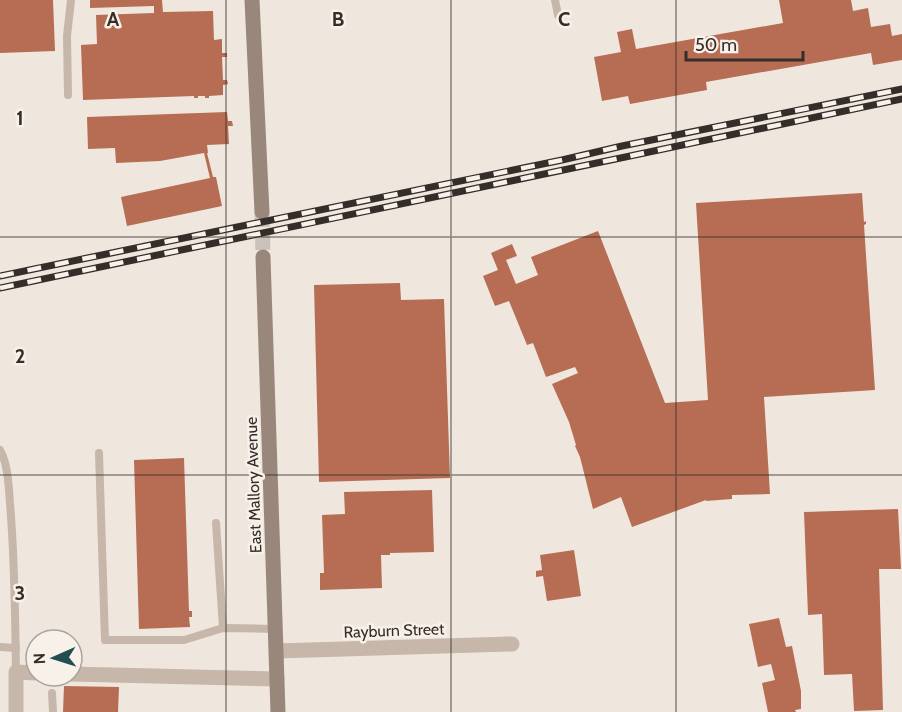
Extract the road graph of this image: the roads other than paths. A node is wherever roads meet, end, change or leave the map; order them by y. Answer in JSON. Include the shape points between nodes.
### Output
{"nodes":[{"id":1,"x":71,"y":0,"type":"edge"},
{"id":2,"x":252,"y":0,"type":"edge"},
{"id":3,"x":555,"y":0,"type":"edge"},
{"id":4,"x":558,"y":15,"type":"dead end"},
{"id":5,"x":68,"y":95,"type":"dead end"},
{"id":6,"x":262,"y":212,"type":"tunnel mouth"},
{"id":7,"x":263,"y":257,"type":"tunnel mouth"},
{"id":8,"x":0,"y":450,"type":"edge"},
{"id":9,"x":99,"y":453,"type":"dead end"},
{"id":10,"x":216,"y":523,"type":"dead end"},
{"id":11,"x":223,"y":628,"type":"junction"},
{"id":12,"x":276,"y":629,"type":"junction"},
{"id":13,"x":512,"y":644,"type":"dead end"},
{"id":14,"x":0,"y":647,"type":"edge"},
{"id":15,"x":15,"y":648,"type":"junction"},
{"id":16,"x":277,"y":651,"type":"junction"},
{"id":17,"x":16,"y":672,"type":"junction"},
{"id":18,"x":24,"y":672,"type":"edge"},
{"id":19,"x":84,"y":674,"type":"edge"},
{"id":20,"x":277,"y":679,"type":"junction"},
{"id":21,"x":52,"y":693,"type":"dead end"},
{"id":22,"x":16,"y":712,"type":"edge"},
{"id":23,"x":53,"y":712,"type":"edge"},
{"id":24,"x":278,"y":712,"type":"edge"}],
"edges":[{"from":1,"to":5,"type":"lane"},
{"from":2,"to":6,"type":"main road"},
{"from":3,"to":4,"type":"lane"},
{"from":7,"to":12,"type":"main road","name":"East Mallory Avenue"},
{"from":8,"to":15,"type":"lane","via":[[9,489]]},
{"from":9,"to":11,"type":"lane","via":[[105,640],[184,640]]},
{"from":10,"to":11,"type":"lane"},
{"from":11,"to":12,"type":"lane"},
{"from":12,"to":16,"type":"main road","name":"East Mallory Avenue"},
{"from":13,"to":16,"type":"street","name":"Rayburn Street"},
{"from":14,"to":15,"type":"lane"},
{"from":15,"to":17,"type":"lane"},
{"from":16,"to":20,"type":"main road","name":"East Mallory Avenue"},
{"from":17,"to":18,"type":"street"},
{"from":17,"to":22,"type":"street"},
{"from":19,"to":20,"type":"street"},
{"from":20,"to":24,"type":"main road","name":"East Mallory Avenue"},
{"from":21,"to":23,"type":"lane"}]}
